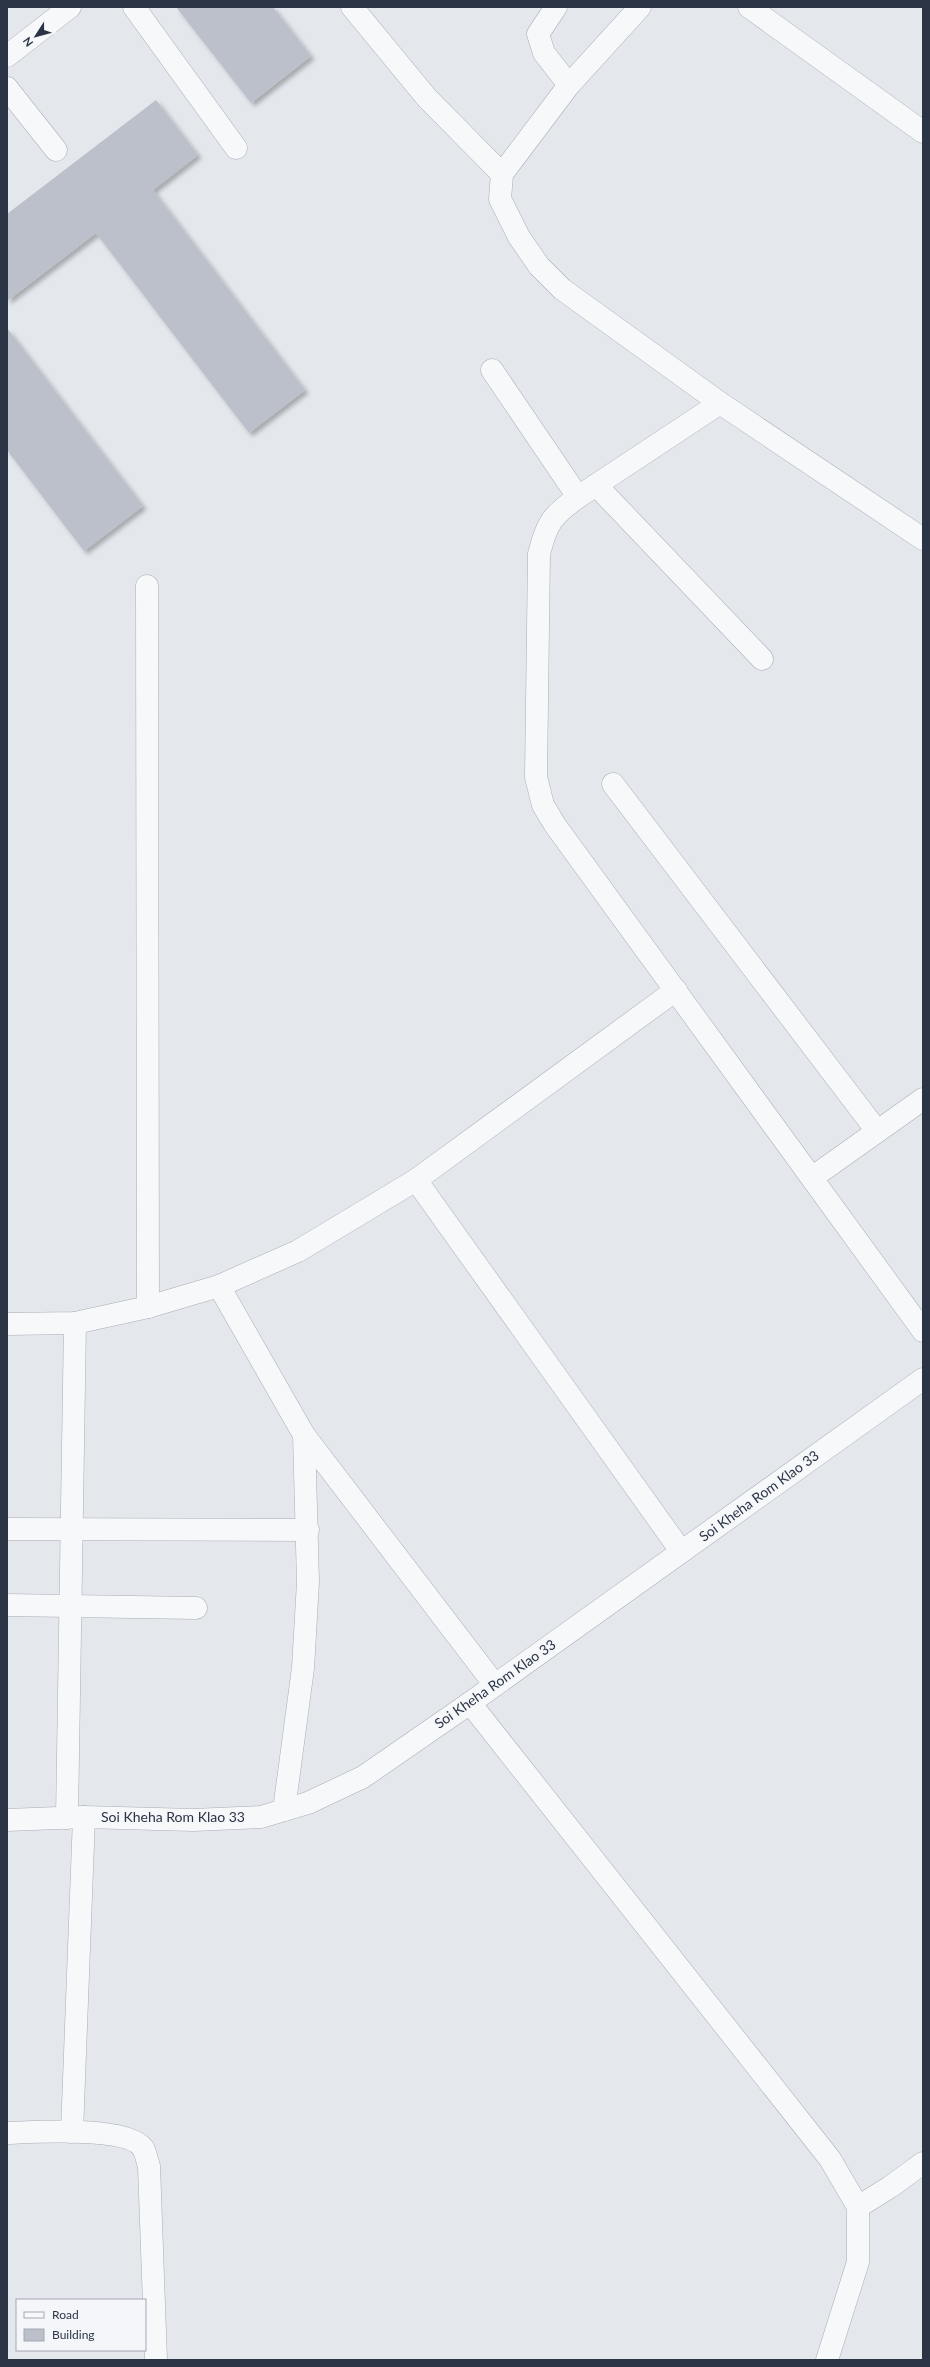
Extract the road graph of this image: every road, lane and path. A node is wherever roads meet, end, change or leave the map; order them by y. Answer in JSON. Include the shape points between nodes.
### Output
{"nodes":[{"id":1,"x":70,"y":7,"type":"edge"},
{"id":2,"x":134,"y":7,"type":"edge"},
{"id":3,"x":352,"y":7,"type":"edge"},
{"id":4,"x":556,"y":7,"type":"edge"},
{"id":5,"x":640,"y":7,"type":"edge"},
{"id":6,"x":749,"y":7,"type":"edge"},
{"id":7,"x":7,"y":56,"type":"edge"},
{"id":8,"x":569,"y":85,"type":"junction"},
{"id":9,"x":7,"y":88,"type":"edge"},
{"id":10,"x":923,"y":132,"type":"edge"},
{"id":11,"x":236,"y":148,"type":"dead end"},
{"id":12,"x":56,"y":150,"type":"dead end"},
{"id":13,"x":502,"y":174,"type":"junction"},
{"id":14,"x":492,"y":370,"type":"dead end"},
{"id":15,"x":720,"y":403,"type":"junction"},
{"id":16,"x":596,"y":485,"type":"junction"},
{"id":17,"x":578,"y":497,"type":"junction"},
{"id":18,"x":923,"y":539,"type":"edge"},
{"id":19,"x":147,"y":586,"type":"dead end"},
{"id":20,"x":762,"y":659,"type":"dead end"},
{"id":21,"x":613,"y":784,"type":"dead end"},
{"id":22,"x":676,"y":990,"type":"junction"},
{"id":23,"x":923,"y":1099,"type":"edge"},
{"id":24,"x":877,"y":1132,"type":"junction"},
{"id":25,"x":813,"y":1177,"type":"junction"},
{"id":26,"x":416,"y":1180,"type":"junction"},
{"id":27,"x":219,"y":1286,"type":"junction"},
{"id":28,"x":148,"y":1307,"type":"junction"},
{"id":29,"x":75,"y":1323,"type":"junction"},
{"id":30,"x":7,"y":1324,"type":"edge"},
{"id":31,"x":923,"y":1330,"type":"edge"},
{"id":32,"x":923,"y":1379,"type":"edge"},
{"id":33,"x":304,"y":1435,"type":"junction"},
{"id":34,"x":7,"y":1529,"type":"edge"},
{"id":35,"x":71,"y":1529,"type":"junction"},
{"id":36,"x":308,"y":1530,"type":"junction"},
{"id":37,"x":681,"y":1551,"type":"junction"},
{"id":38,"x":7,"y":1605,"type":"edge"},
{"id":39,"x":70,"y":1605,"type":"junction"},
{"id":40,"x":196,"y":1608,"type":"dead end"},
{"id":41,"x":495,"y":1685,"type":"junction"},
{"id":42,"x":470,"y":1703,"type":"junction"},
{"id":43,"x":284,"y":1810,"type":"junction"},
{"id":44,"x":76,"y":1817,"type":"junction"},
{"id":45,"x":7,"y":1820,"type":"edge"},
{"id":46,"x":72,"y":2132,"type":"junction"},
{"id":47,"x":7,"y":2133,"type":"edge"},
{"id":48,"x":923,"y":2164,"type":"edge"},
{"id":49,"x":858,"y":2207,"type":"junction"},
{"id":50,"x":156,"y":2360,"type":"edge"},
{"id":51,"x":827,"y":2360,"type":"edge"}],
"edges":[{"from":1,"to":7,"type":"street"},
{"from":2,"to":11,"type":"street"},
{"from":3,"to":13,"type":"street","via":[[427,98]]},
{"from":4,"to":8,"type":"street","via":[[538,34],[544,53]]},
{"from":5,"to":8,"type":"street"},
{"from":6,"to":10,"type":"street"},
{"from":8,"to":13,"type":"street"},
{"from":9,"to":12,"type":"street"},
{"from":13,"to":15,"type":"street","via":[[500,199],[519,237],[539,266],[562,289]]},
{"from":14,"to":17,"type":"street"},
{"from":15,"to":16,"type":"street"},
{"from":15,"to":18,"type":"street"},
{"from":16,"to":17,"type":"street"},
{"from":16,"to":20,"type":"street"},
{"from":17,"to":22,"type":"street","via":[[560,509],[545,529],[539,554],[536,777],[543,805],[555,825]]},
{"from":19,"to":28,"type":"street"},
{"from":21,"to":24,"type":"street"},
{"from":22,"to":25,"type":"street"},
{"from":22,"to":26,"type":"street"},
{"from":23,"to":24,"type":"street"},
{"from":24,"to":25,"type":"street"},
{"from":25,"to":31,"type":"street"},
{"from":26,"to":27,"type":"street","via":[[298,1251]]},
{"from":26,"to":37,"type":"street"},
{"from":27,"to":28,"type":"street"},
{"from":27,"to":33,"type":"street"},
{"from":28,"to":29,"type":"street"},
{"from":29,"to":30,"type":"street"},
{"from":29,"to":35,"type":"street"},
{"from":32,"to":37,"type":"street","name":"Soi Kheha Rom Klao 33"},
{"from":33,"to":36,"type":"street"},
{"from":33,"to":41,"type":"street"},
{"from":34,"to":35,"type":"street"},
{"from":35,"to":36,"type":"street"},
{"from":35,"to":39,"type":"street"},
{"from":36,"to":43,"type":"street","via":[[303,1668]]},
{"from":37,"to":41,"type":"street","name":"Soi Kheha Rom Klao 33"},
{"from":38,"to":39,"type":"street"},
{"from":39,"to":40,"type":"street"},
{"from":39,"to":44,"type":"street"},
{"from":41,"to":42,"type":"street","name":"Soi Kheha Rom Klao 33"},
{"from":42,"to":43,"type":"street","name":"Soi Kheha Rom Klao 33","via":[[363,1777],[308,1803]]},
{"from":42,"to":49,"type":"street","via":[[830,2159]]},
{"from":43,"to":44,"type":"street","name":"Soi Kheha Rom Klao 33","via":[[261,1817],[193,1820]]},
{"from":44,"to":45,"type":"street","name":"Soi Kheha Rom Klao 33"},
{"from":44,"to":46,"type":"street"},
{"from":46,"to":47,"type":"street"},
{"from":46,"to":50,"type":"street","via":[[126,2137],[142,2148],[149,2166]]},
{"from":48,"to":49,"type":"street"},
{"from":49,"to":51,"type":"street","via":[[858,2262]]}]}
